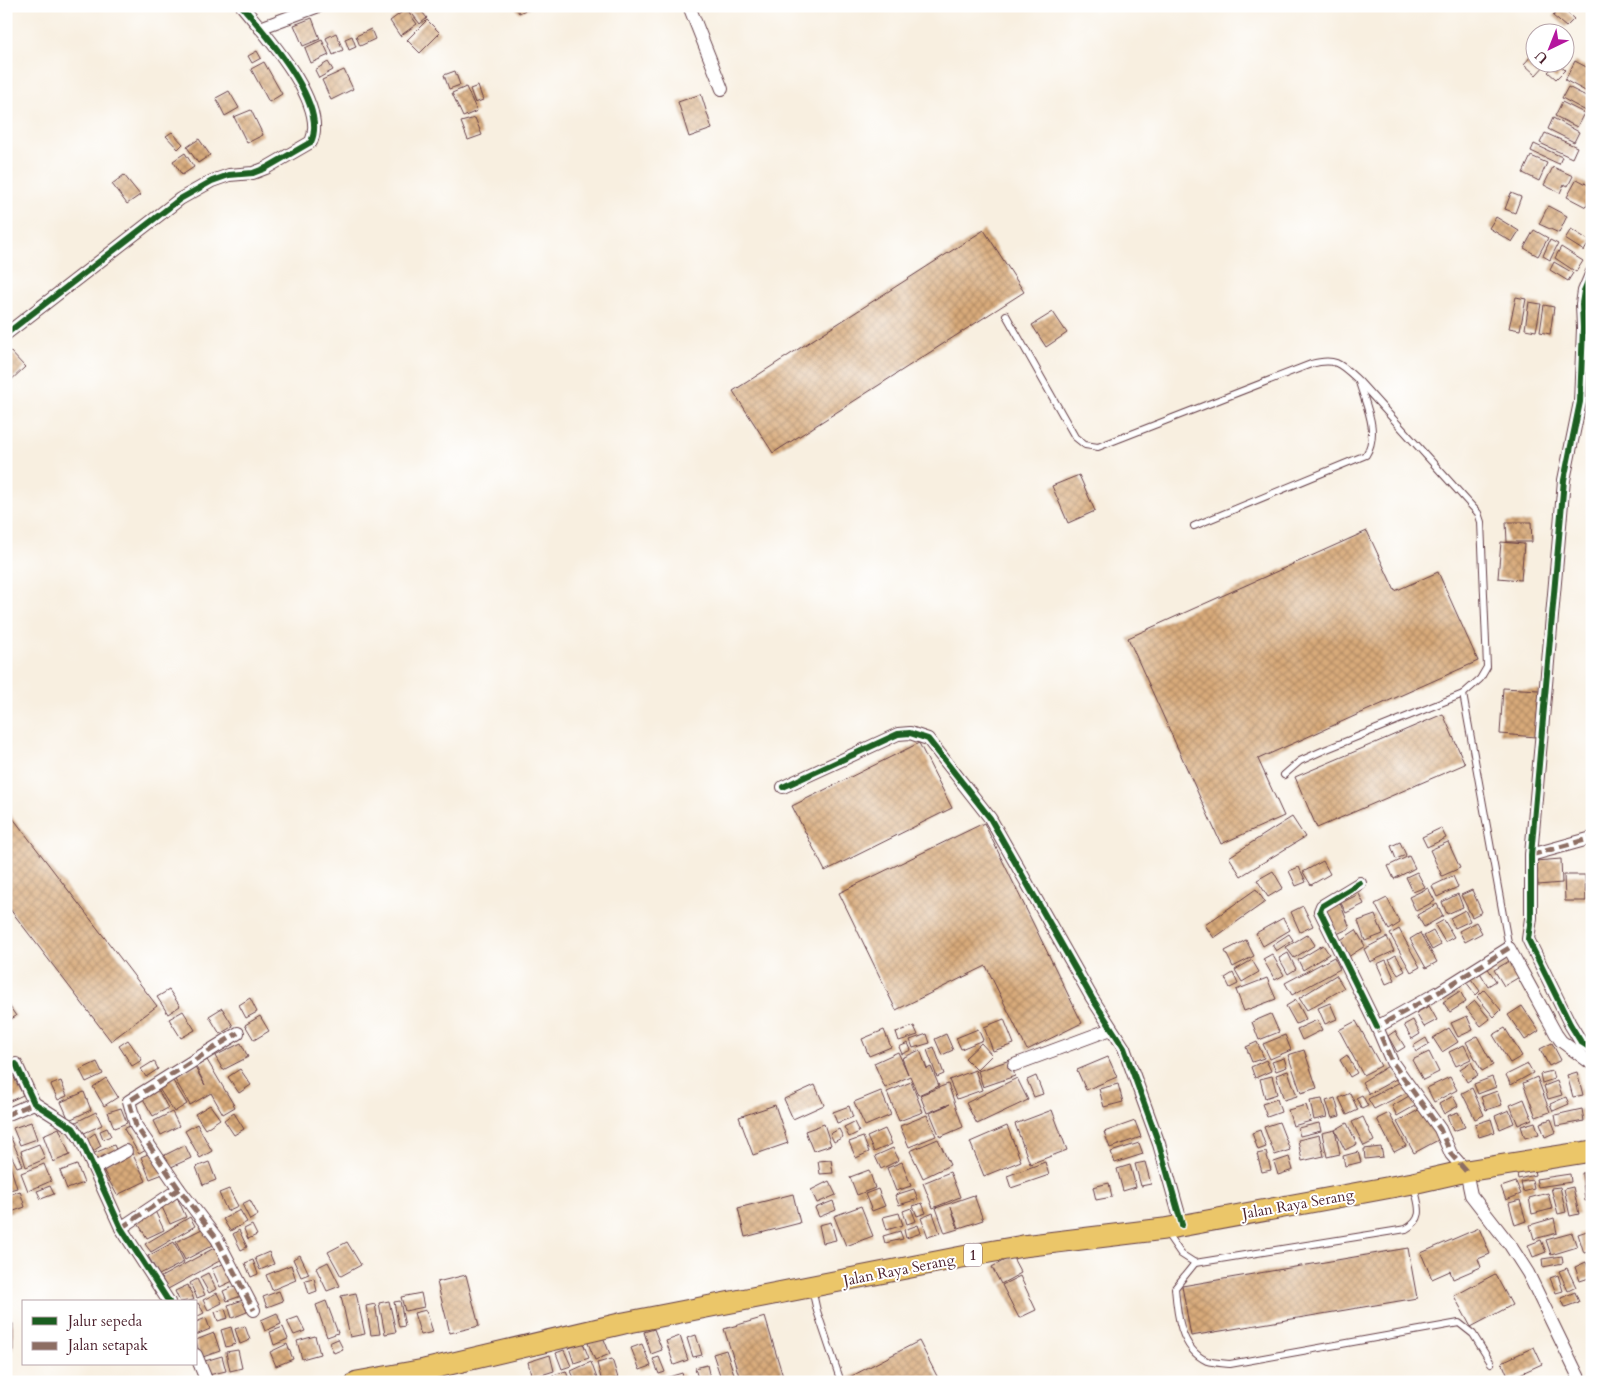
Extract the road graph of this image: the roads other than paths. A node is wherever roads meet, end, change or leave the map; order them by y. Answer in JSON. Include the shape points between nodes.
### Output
{"nodes":[{"id":1,"x":242,"y":6,"type":"edge"},
{"id":2,"x":319,"y":6,"type":"edge"},
{"id":3,"x":689,"y":6,"type":"edge"},
{"id":4,"x":260,"y":28,"type":"junction"},
{"id":5,"x":722,"y":89,"type":"dead end"},
{"id":6,"x":1592,"y":272,"type":"edge"},
{"id":7,"x":1006,"y":315,"type":"dead end"},
{"id":8,"x":6,"y":334,"type":"edge"},
{"id":9,"x":1358,"y":381,"type":"junction"},
{"id":10,"x":1194,"y":526,"type":"dead end"},
{"id":11,"x":1463,"y":694,"type":"junction"},
{"id":12,"x":1284,"y":775,"type":"dead end"},
{"id":13,"x":783,"y":787,"type":"dead end"},
{"id":14,"x":1592,"y":838,"type":"edge"},
{"id":15,"x":1531,"y":855,"type":"junction"},
{"id":16,"x":1360,"y":883,"type":"dead end"},
{"id":17,"x":1509,"y":948,"type":"junction"},
{"id":18,"x":1377,"y":1027,"type":"junction"},
{"id":19,"x":1111,"y":1028,"type":"junction"},
{"id":20,"x":238,"y":1033,"type":"dead end"},
{"id":21,"x":1592,"y":1049,"type":"edge"},
{"id":22,"x":16,"y":1064,"type":"dead end"},
{"id":23,"x":1014,"y":1064,"type":"dead end"},
{"id":24,"x":1592,"y":1064,"type":"edge"},
{"id":25,"x":34,"y":1103,"type":"junction"},
{"id":26,"x":6,"y":1115,"type":"edge"},
{"id":27,"x":126,"y":1151,"type":"dead end"},
{"id":28,"x":1592,"y":1151,"type":"edge"},
{"id":29,"x":95,"y":1168,"type":"junction"},
{"id":30,"x":1466,"y":1171,"type":"junction"},
{"id":31,"x":1413,"y":1183,"type":"junction"},
{"id":32,"x":179,"y":1189,"type":"junction"},
{"id":33,"x":1173,"y":1227,"type":"junction"},
{"id":34,"x":121,"y":1228,"type":"junction"},
{"id":35,"x":1195,"y":1263,"type":"junction"},
{"id":36,"x":811,"y":1287,"type":"junction"},
{"id":37,"x":168,"y":1300,"type":"edge"},
{"id":38,"x":254,"y":1310,"type":"dead end"},
{"id":39,"x":198,"y":1360,"type":"edge"},
{"id":40,"x":1491,"y":1363,"type":"dead end"},
{"id":41,"x":207,"y":1382,"type":"edge"},
{"id":42,"x":357,"y":1382,"type":"edge"},
{"id":43,"x":841,"y":1382,"type":"edge"},
{"id":44,"x":1581,"y":1382,"type":"edge"}],
"edges":[{"from":1,"to":4,"type":"street"},
{"from":2,"to":4,"type":"street"},
{"from":3,"to":5,"type":"street"},
{"from":4,"to":8,"type":"street","via":[[297,75],[315,129],[311,142],[266,168],[212,181],[180,199]]},
{"from":6,"to":15,"type":"street","via":[[1582,304],[1580,402],[1564,480]]},
{"from":7,"to":9,"type":"lane","via":[[1075,437],[1084,445],[1098,447],[1325,360],[1341,365]]},
{"from":9,"to":10,"type":"lane","via":[[1373,428],[1372,446],[1366,455]]},
{"from":9,"to":11,"type":"lane","via":[[1478,513],[1488,667]]},
{"from":11,"to":12,"type":"lane","via":[[1322,751],[1300,761]]},
{"from":11,"to":17,"type":"lane"},
{"from":13,"to":19,"type":"street","via":[[898,734],[910,733],[928,739],[990,818]]},
{"from":14,"to":15,"type":"street"},
{"from":15,"to":21,"type":"street","via":[[1532,918],[1528,939],[1570,1024],[1581,1042]]},
{"from":16,"to":18,"type":"street","via":[[1322,906],[1320,911]]},
{"from":17,"to":18,"type":"street"},
{"from":17,"to":24,"type":"street","via":[[1556,1034]]},
{"from":18,"to":30,"type":"street","via":[[1392,1062],[1440,1129],[1450,1154]]},
{"from":19,"to":23,"type":"street"},
{"from":19,"to":33,"type":"street","via":[[1133,1068],[1159,1144]]},
{"from":20,"to":32,"type":"street","via":[[129,1100],[136,1126]]},
{"from":22,"to":25,"type":"street"},
{"from":25,"to":26,"type":"street"},
{"from":25,"to":29,"type":"street","via":[[73,1128]]},
{"from":27,"to":29,"type":"street"},
{"from":28,"to":30,"type":"highway","name":"Jalan Raya Serang","number":"1"},
{"from":29,"to":34,"type":"street"},
{"from":30,"to":31,"type":"highway","name":"Jalan Raya Serang","number":"1"},
{"from":30,"to":44,"type":"street","via":[[1471,1195],[1528,1273]]},
{"from":31,"to":33,"type":"highway","name":"Jalan Raya Serang","number":"1"},
{"from":31,"to":35,"type":"lane","via":[[1420,1216],[1416,1224],[1406,1229]]},
{"from":32,"to":34,"type":"street"},
{"from":32,"to":38,"type":"street","via":[[216,1239]]},
{"from":33,"to":35,"type":"lane","via":[[1181,1254]]},
{"from":33,"to":36,"type":"highway","name":"Jalan Raya Serang","number":"1","via":[[1023,1246]]},
{"from":34,"to":37,"type":"street"},
{"from":35,"to":40,"type":"lane","via":[[1175,1288],[1177,1316],[1187,1344],[1206,1360],[1230,1364],[1459,1323],[1473,1334]]},
{"from":36,"to":42,"type":"highway","name":"Jalan Raya Serang","number":"1","via":[[624,1323],[424,1373]]},
{"from":36,"to":43,"type":"lane"},
{"from":39,"to":41,"type":"street"}]}
